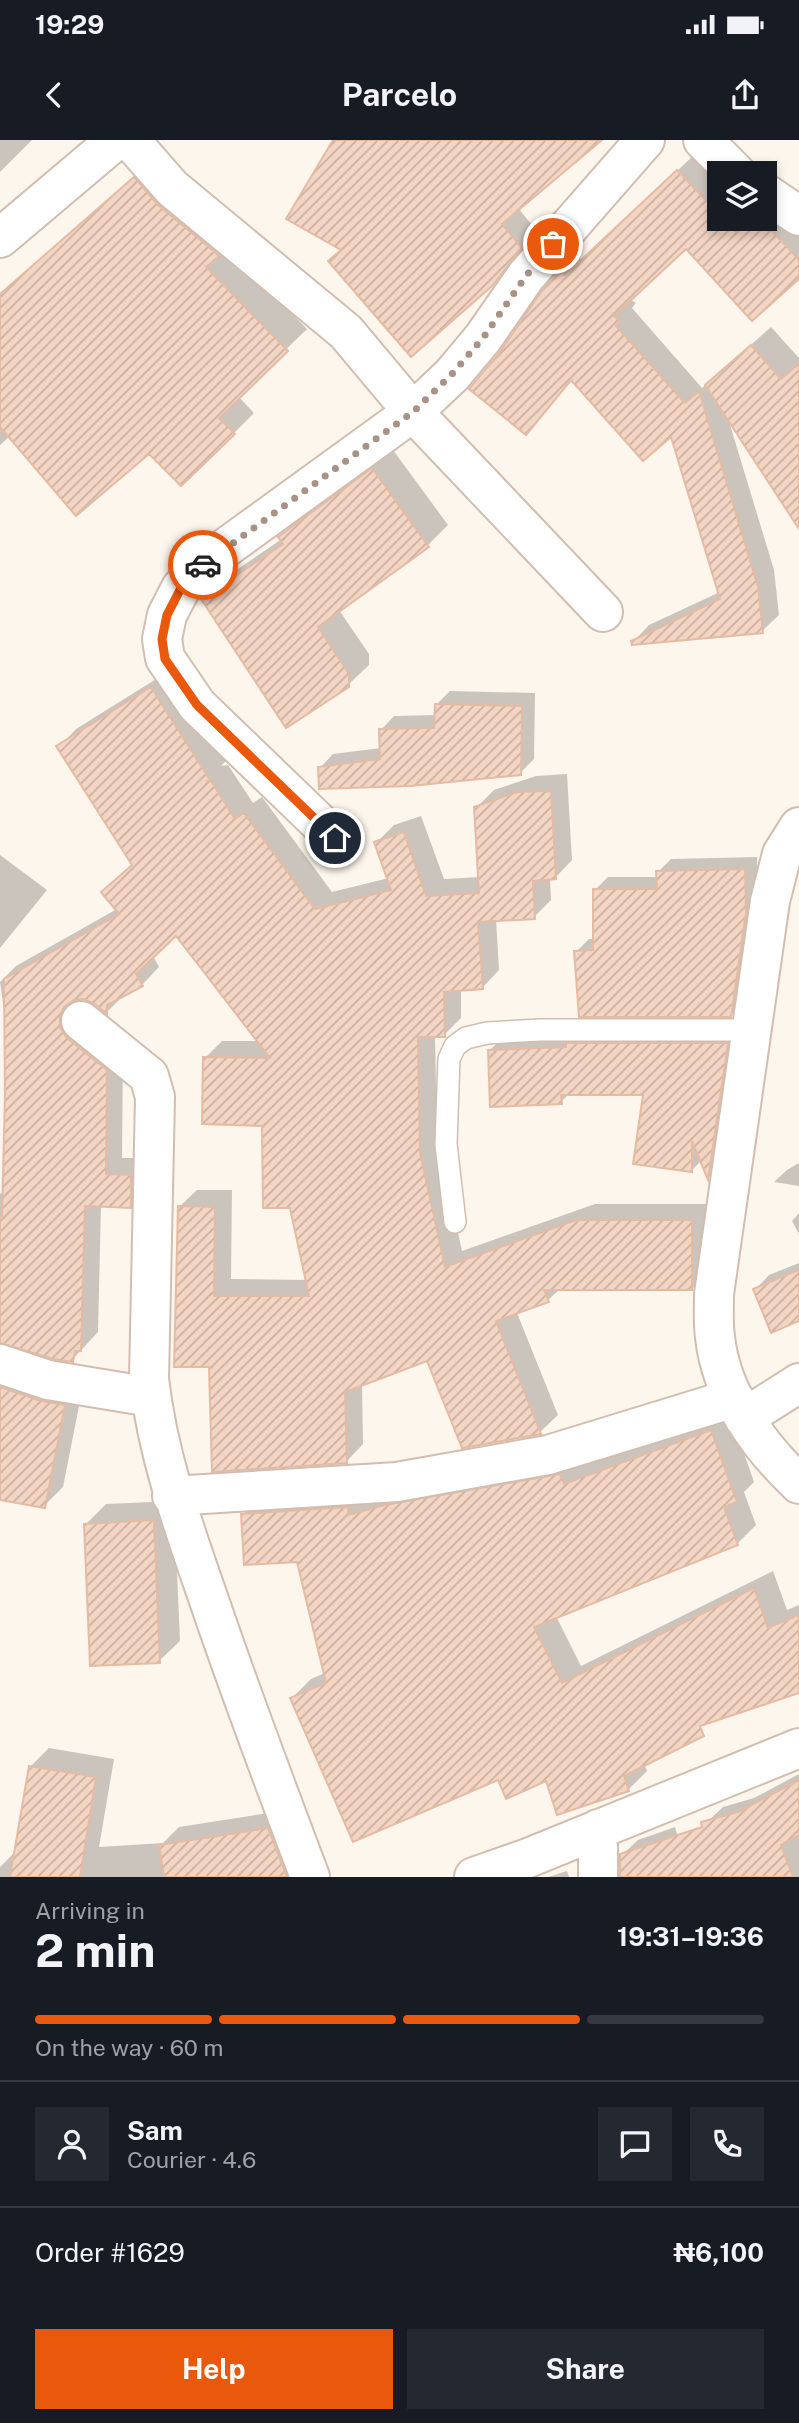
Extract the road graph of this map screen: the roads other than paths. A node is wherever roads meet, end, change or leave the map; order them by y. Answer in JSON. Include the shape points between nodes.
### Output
{"nodes":[{"id":1,"x":116,"y":140,"type":"edge"},
{"id":2,"x":130,"y":140,"type":"edge"},
{"id":3,"x":645,"y":140,"type":"edge"},
{"id":4,"x":703,"y":140,"type":"edge"},
{"id":5,"x":724,"y":161,"type":"edge"},
{"id":6,"x":777,"y":201,"type":"edge"},
{"id":7,"x":799,"y":216,"type":"edge"},
{"id":8,"x":0,"y":238,"type":"edge"},
{"id":9,"x":413,"y":412,"type":"junction"},
{"id":10,"x":603,"y":612,"type":"dead end"},
{"id":11,"x":799,"y":827,"type":"edge"},
{"id":12,"x":335,"y":838,"type":"dead end"},
{"id":13,"x":81,"y":1021,"type":"dead end"},
{"id":14,"x":752,"y":1030,"type":"junction"},
{"id":15,"x":455,"y":1222,"type":"dead end"},
{"id":16,"x":0,"y":1364,"type":"edge"},
{"id":17,"x":799,"y":1383,"type":"edge"},
{"id":18,"x":151,"y":1397,"type":"junction"},
{"id":19,"x":739,"y":1408,"type":"junction"},
{"id":20,"x":799,"y":1484,"type":"edge"},
{"id":21,"x":172,"y":1496,"type":"junction"},
{"id":22,"x":799,"y":1748,"type":"edge"},
{"id":23,"x":598,"y":1829,"type":"junction"},
{"id":24,"x":310,"y":1877,"type":"edge"},
{"id":25,"x":474,"y":1877,"type":"edge"},
{"id":26,"x":598,"y":1877,"type":"edge"}],
"edges":[{"from":1,"to":8,"type":"street"},
{"from":2,"to":9,"type":"street","via":[[172,188],[346,332]]},
{"from":3,"to":9,"type":"street","via":[[526,276],[483,338]]},
{"from":4,"to":5,"type":"street"},
{"from":6,"to":7,"type":"street"},
{"from":9,"to":10,"type":"street"},
{"from":9,"to":12,"type":"street","via":[[206,562],[181,588],[167,615],[162,639],[165,659],[197,705]]},
{"from":11,"to":14,"type":"street","via":[[782,854],[770,901]]},
{"from":13,"to":18,"type":"street","via":[[149,1076],[155,1097]]},
{"from":14,"to":15,"type":"lane","via":[[540,1030],[466,1038],[455,1046],[449,1059],[446,1144]]},
{"from":14,"to":19,"type":"street","via":[[714,1294],[715,1338],[725,1379]]},
{"from":16,"to":18,"type":"street","via":[[48,1380]]},
{"from":17,"to":19,"type":"street"},
{"from":18,"to":21,"type":"street"},
{"from":19,"to":20,"type":"street"},
{"from":19,"to":21,"type":"street","via":[[548,1455],[397,1482]]},
{"from":21,"to":24,"type":"street"},
{"from":22,"to":23,"type":"street"},
{"from":23,"to":25,"type":"street"},
{"from":23,"to":26,"type":"street"}]}
